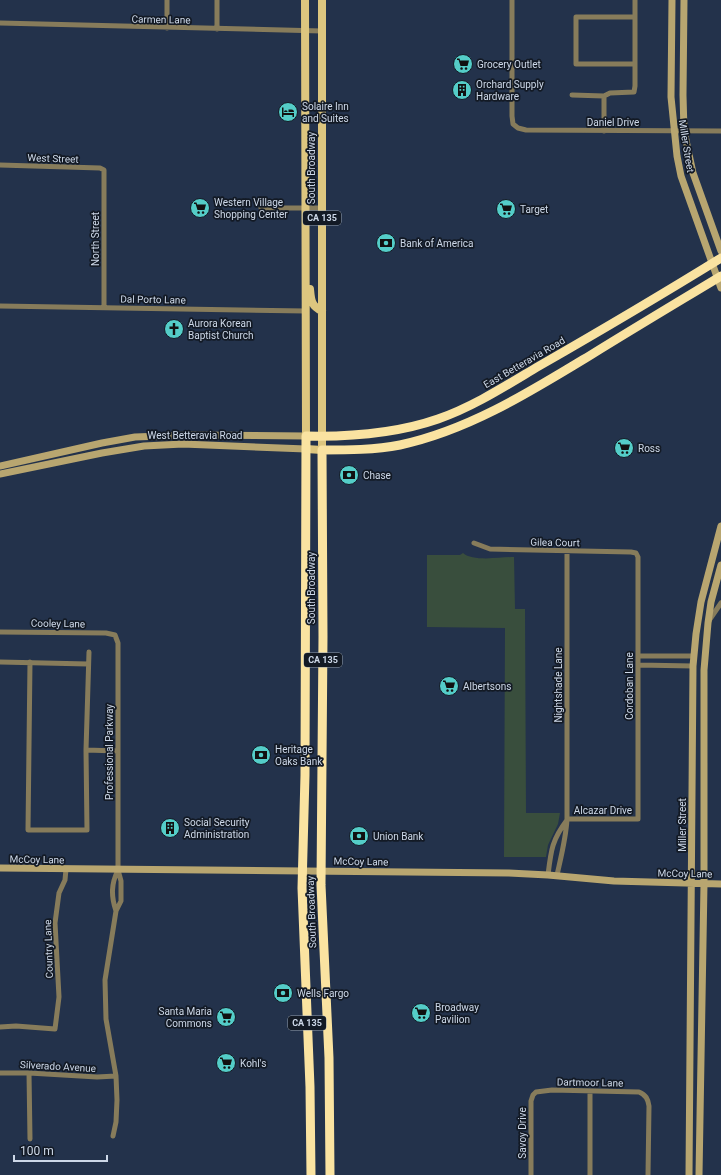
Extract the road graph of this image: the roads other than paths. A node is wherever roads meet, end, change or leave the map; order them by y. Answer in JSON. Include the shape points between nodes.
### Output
{"nodes":[{"id":1,"x":167,"y":0,"type":"edge"},
{"id":2,"x":217,"y":0,"type":"edge"},
{"id":3,"x":305,"y":0,"type":"edge"},
{"id":4,"x":322,"y":0,"type":"edge"},
{"id":5,"x":512,"y":0,"type":"edge"},
{"id":6,"x":635,"y":0,"type":"edge"},
{"id":7,"x":672,"y":0,"type":"edge"},
{"id":8,"x":684,"y":0,"type":"edge"},
{"id":9,"x":635,"y":17,"type":"junction"},
{"id":10,"x":0,"y":23,"type":"edge"},
{"id":11,"x":167,"y":28,"type":"junction"},
{"id":12,"x":218,"y":29,"type":"junction"},
{"id":13,"x":305,"y":31,"type":"junction"},
{"id":14,"x":322,"y":31,"type":"junction"},
{"id":15,"x":635,"y":64,"type":"junction"},
{"id":16,"x":572,"y":95,"type":"dead end"},
{"id":17,"x":604,"y":96,"type":"junction"},
{"id":18,"x":604,"y":131,"type":"junction"},
{"id":19,"x":673,"y":131,"type":"junction"},
{"id":20,"x":684,"y":131,"type":"junction"},
{"id":21,"x":721,"y":131,"type":"edge"},
{"id":22,"x":0,"y":165,"type":"edge"},
{"id":23,"x":104,"y":170,"type":"joint"},
{"id":24,"x":261,"y":208,"type":"dead end"},
{"id":25,"x":305,"y":208,"type":"junction"},
{"id":26,"x":322,"y":208,"type":"junction"},
{"id":27,"x":305,"y":229,"type":"junction"},
{"id":28,"x":721,"y":251,"type":"edge"},
{"id":29,"x":721,"y":258,"type":"edge"},
{"id":30,"x":712,"y":263,"type":"junction"},
{"id":31,"x":719,"y":277,"type":"edge"},
{"id":32,"x":721,"y":288,"type":"edge"},
{"id":33,"x":0,"y":306,"type":"edge"},
{"id":34,"x":104,"y":307,"type":"junction"},
{"id":35,"x":306,"y":311,"type":"junction"},
{"id":36,"x":322,"y":311,"type":"junction"},
{"id":37,"x":575,"y":345,"type":"junction"},
{"id":38,"x":584,"y":359,"type":"junction"},
{"id":39,"x":306,"y":436,"type":"junction"},
{"id":40,"x":321,"y":436,"type":"junction"},
{"id":41,"x":306,"y":449,"type":"junction"},
{"id":42,"x":322,"y":450,"type":"junction"},
{"id":43,"x":0,"y":466,"type":"edge"},
{"id":44,"x":0,"y":474,"type":"edge"},
{"id":45,"x":721,"y":526,"type":"edge"},
{"id":46,"x":474,"y":543,"type":"dead end"},
{"id":47,"x":567,"y":551,"type":"junction"},
{"id":48,"x":636,"y":553,"type":"joint"},
{"id":49,"x":721,"y":565,"type":"edge"},
{"id":50,"x":721,"y":603,"type":"edge"},
{"id":51,"x":708,"y":623,"type":"junction"},
{"id":52,"x":0,"y":632,"type":"edge"},
{"id":53,"x":115,"y":635,"type":"joint"},
{"id":54,"x":89,"y":652,"type":"dead end"},
{"id":55,"x":638,"y":656,"type":"junction"},
{"id":56,"x":694,"y":656,"type":"junction"},
{"id":57,"x":0,"y":662,"type":"edge"},
{"id":58,"x":30,"y":662,"type":"junction"},
{"id":59,"x":88,"y":664,"type":"junction"},
{"id":60,"x":638,"y":665,"type":"junction"},
{"id":61,"x":693,"y":666,"type":"junction"},
{"id":62,"x":305,"y":711,"type":"junction"},
{"id":63,"x":322,"y":716,"type":"junction"},
{"id":64,"x":305,"y":720,"type":"junction"},
{"id":65,"x":86,"y":750,"type":"junction"},
{"id":66,"x":118,"y":751,"type":"junction"},
{"id":67,"x":567,"y":819,"type":"junction"},
{"id":68,"x":638,"y":819,"type":"joint"},
{"id":69,"x":0,"y":868,"type":"edge"},
{"id":70,"x":66,"y":869,"type":"junction"},
{"id":71,"x":118,"y":870,"type":"junction"},
{"id":72,"x":302,"y":871,"type":"junction"},
{"id":73,"x":321,"y":871,"type":"junction"},
{"id":74,"x":548,"y":875,"type":"junction"},
{"id":75,"x":557,"y":876,"type":"junction"},
{"id":76,"x":692,"y":884,"type":"junction"},
{"id":77,"x":704,"y":884,"type":"junction"},
{"id":78,"x":721,"y":884,"type":"edge"},
{"id":79,"x":116,"y":911,"type":"junction"},
{"id":80,"x":0,"y":1027,"type":"edge"},
{"id":81,"x":0,"y":1073,"type":"edge"},
{"id":82,"x":29,"y":1073,"type":"junction"},
{"id":83,"x":116,"y":1076,"type":"junction"},
{"id":84,"x":590,"y":1091,"type":"junction"},
{"id":85,"x":536,"y":1092,"type":"joint"},
{"id":86,"x":113,"y":1136,"type":"dead end"},
{"id":87,"x":30,"y":1139,"type":"dead end"},
{"id":88,"x":311,"y":1175,"type":"edge"},
{"id":89,"x":330,"y":1175,"type":"edge"},
{"id":90,"x":531,"y":1175,"type":"edge"},
{"id":91,"x":590,"y":1175,"type":"edge"},
{"id":92,"x":648,"y":1175,"type":"edge"},
{"id":93,"x":688,"y":1175,"type":"edge"},
{"id":94,"x":699,"y":1175,"type":"edge"}],
"edges":[{"from":1,"to":11,"type":"street"},
{"from":2,"to":12,"type":"street"},
{"from":3,"to":13,"type":"main road","name":"South Broadway","number":"CA 135"},
{"from":4,"to":14,"type":"main road","name":"South Broadway","number":"CA 135"},
{"from":5,"to":18,"type":"street","name":"Daniel Drive","via":[[513,124],[526,130]]},
{"from":6,"to":9,"type":"street"},
{"from":7,"to":19,"type":"street","name":"Miller Street"},
{"from":8,"to":20,"type":"street","name":"Miller Street"},
{"from":9,"to":15,"type":"street"},
{"from":9,"to":15,"type":"street","via":[[576,17],[576,64]]},
{"from":10,"to":11,"type":"street","name":"Carmen Lane"},
{"from":11,"to":12,"type":"street","name":"Carmen Lane"},
{"from":12,"to":13,"type":"street","name":"Carmen Lane"},
{"from":13,"to":14,"type":"street","name":"Carmen Lane"},
{"from":13,"to":25,"type":"main road","name":"South Broadway","number":"CA 135"},
{"from":14,"to":26,"type":"main road","name":"South Broadway","number":"CA 135"},
{"from":15,"to":17,"type":"street","via":[[634,92],[610,92]]},
{"from":16,"to":17,"type":"street"},
{"from":17,"to":18,"type":"street"},
{"from":18,"to":19,"type":"street","name":"Daniel Drive"},
{"from":19,"to":20,"type":"street","name":"Daniel Drive"},
{"from":19,"to":30,"type":"street","name":"Miller Street","via":[[681,176]]},
{"from":20,"to":21,"type":"street","name":"Daniel Drive"},
{"from":20,"to":28,"type":"street","name":"Miller Street","via":[[693,173]]},
{"from":22,"to":23,"type":"street","name":"West Street"},
{"from":23,"to":34,"type":"street","name":"North Street"},
{"from":24,"to":25,"type":"street"},
{"from":25,"to":26,"type":"street"},
{"from":25,"to":27,"type":"main road","name":"South Broadway","number":"CA 135"},
{"from":26,"to":36,"type":"main road","name":"South Broadway","number":"CA 135"},
{"from":27,"to":35,"type":"main road","name":"South Broadway","number":"CA 135"},
{"from":27,"to":36,"type":"main road","via":[[310,238],[312,305]]},
{"from":29,"to":30,"type":"highway","name":"East Betteravia Road"},
{"from":30,"to":31,"type":"street","name":"Miller Street"},
{"from":30,"to":37,"type":"highway","name":"East Betteravia Road"},
{"from":31,"to":32,"type":"street","name":"Miller Street"},
{"from":31,"to":38,"type":"highway"},
{"from":33,"to":34,"type":"street","name":"Dal Porto Lane"},
{"from":34,"to":35,"type":"street","name":"Dal Porto Lane"},
{"from":35,"to":39,"type":"main road","name":"South Broadway","number":"CA 135"},
{"from":36,"to":40,"type":"main road","name":"South Broadway","number":"CA 135"},
{"from":37,"to":38,"type":"highway"},
{"from":37,"to":40,"type":"highway","name":"East Betteravia Road","via":[[488,396],[439,419],[393,431]]},
{"from":38,"to":42,"type":"highway","via":[[504,405],[442,434],[396,446]]},
{"from":39,"to":40,"type":"highway","name":"West Betteravia Road"},
{"from":39,"to":41,"type":"highway","name":"South Broadway","number":"CA 135"},
{"from":39,"to":43,"type":"street","name":"West Betteravia Road","via":[[142,436]]},
{"from":40,"to":42,"type":"main road","name":"South Broadway","number":"CA 135"},
{"from":41,"to":42,"type":"main road","name":"West Betteravia Road"},
{"from":41,"to":44,"type":"street","name":"West Betteravia Road","via":[[183,444],[144,446]]},
{"from":41,"to":62,"type":"highway","name":"South Broadway","number":"CA 135"},
{"from":42,"to":63,"type":"highway","name":"South Broadway","number":"CA 135"},
{"from":45,"to":56,"type":"street","name":"Miller Street","via":[[700,602]]},
{"from":46,"to":47,"type":"street","name":"Gilea Court","via":[[490,549]]},
{"from":47,"to":48,"type":"street","name":"Gilea Court"},
{"from":47,"to":67,"type":"street","name":"Nightshade Lane"},
{"from":48,"to":55,"type":"street","name":"Cordoban Lane"},
{"from":49,"to":51,"type":"street"},
{"from":50,"to":51,"type":"street"},
{"from":51,"to":77,"type":"street","via":[[704,670]]},
{"from":52,"to":53,"type":"street","name":"Cooley Lane"},
{"from":53,"to":66,"type":"street","name":"Professional Parkway","via":[[118,643]]},
{"from":54,"to":59,"type":"street"},
{"from":55,"to":56,"type":"street"},
{"from":55,"to":60,"type":"street","name":"Cordoban Lane"},
{"from":56,"to":61,"type":"street","name":"Miller Street"},
{"from":57,"to":58,"type":"street"},
{"from":58,"to":59,"type":"street"},
{"from":58,"to":65,"type":"street","via":[[28,830],[87,830]]},
{"from":59,"to":65,"type":"street"},
{"from":60,"to":61,"type":"street"},
{"from":60,"to":68,"type":"street","name":"Cordoban Lane"},
{"from":61,"to":76,"type":"street","name":"Miller Street"},
{"from":62,"to":63,"type":"highway"},
{"from":62,"to":64,"type":"highway","name":"South Broadway","number":"CA 135"},
{"from":63,"to":64,"type":"highway"},
{"from":63,"to":73,"type":"highway","name":"South Broadway","number":"CA 135"},
{"from":64,"to":72,"type":"highway","name":"South Broadway","number":"CA 135"},
{"from":65,"to":66,"type":"street"},
{"from":66,"to":71,"type":"street","name":"Professional Parkway"},
{"from":67,"to":68,"type":"street","name":"Alcazar Drive"},
{"from":67,"to":74,"type":"street","via":[[552,846]]},
{"from":67,"to":75,"type":"street","name":"Nightshade Lane","via":[[566,837]]},
{"from":69,"to":70,"type":"street","name":"McCoy Lane"},
{"from":70,"to":71,"type":"street","name":"McCoy Lane"},
{"from":70,"to":80,"type":"street","name":"Country Lane","via":[[65,880],[59,893],[55,923],[58,998],[54,1029]]},
{"from":71,"to":72,"type":"street","name":"McCoy Lane"},
{"from":71,"to":79,"type":"street","name":"Professional Parkway","via":[[122,881],[121,901]]},
{"from":71,"to":79,"type":"street","name":"Professional Parkway","via":[[112,881],[112,900]]},
{"from":72,"to":73,"type":"street","name":"McCoy Lane"},
{"from":72,"to":88,"type":"highway","name":"South Broadway","number":"CA 135"},
{"from":73,"to":74,"type":"street","name":"McCoy Lane"},
{"from":73,"to":89,"type":"highway","name":"South Broadway","number":"CA 135","via":[[329,1058]]},
{"from":74,"to":75,"type":"street","name":"McCoy Lane"},
{"from":75,"to":76,"type":"street","name":"McCoy Lane","via":[[614,882]]},
{"from":76,"to":77,"type":"street","name":"McCoy Lane"},
{"from":76,"to":93,"type":"street","name":"Miller Street"},
{"from":77,"to":78,"type":"street","name":"McCoy Lane"},
{"from":77,"to":94,"type":"street"},
{"from":79,"to":83,"type":"street","name":"Professional Parkway","via":[[105,980],[107,1025]]},
{"from":81,"to":82,"type":"street","name":"Silverado Avenue"},
{"from":82,"to":83,"type":"street","name":"Silverado Avenue"},
{"from":82,"to":87,"type":"street"},
{"from":83,"to":86,"type":"street","name":"Professional Parkway","via":[[118,1100]]},
{"from":84,"to":85,"type":"street","name":"Dartmoor Lane"},
{"from":84,"to":91,"type":"street"},
{"from":84,"to":92,"type":"street","name":"Dartmoor Lane","via":[[645,1094],[649,1106]]},
{"from":85,"to":90,"type":"street","name":"Savoy Drive","via":[[531,1101]]}]}
